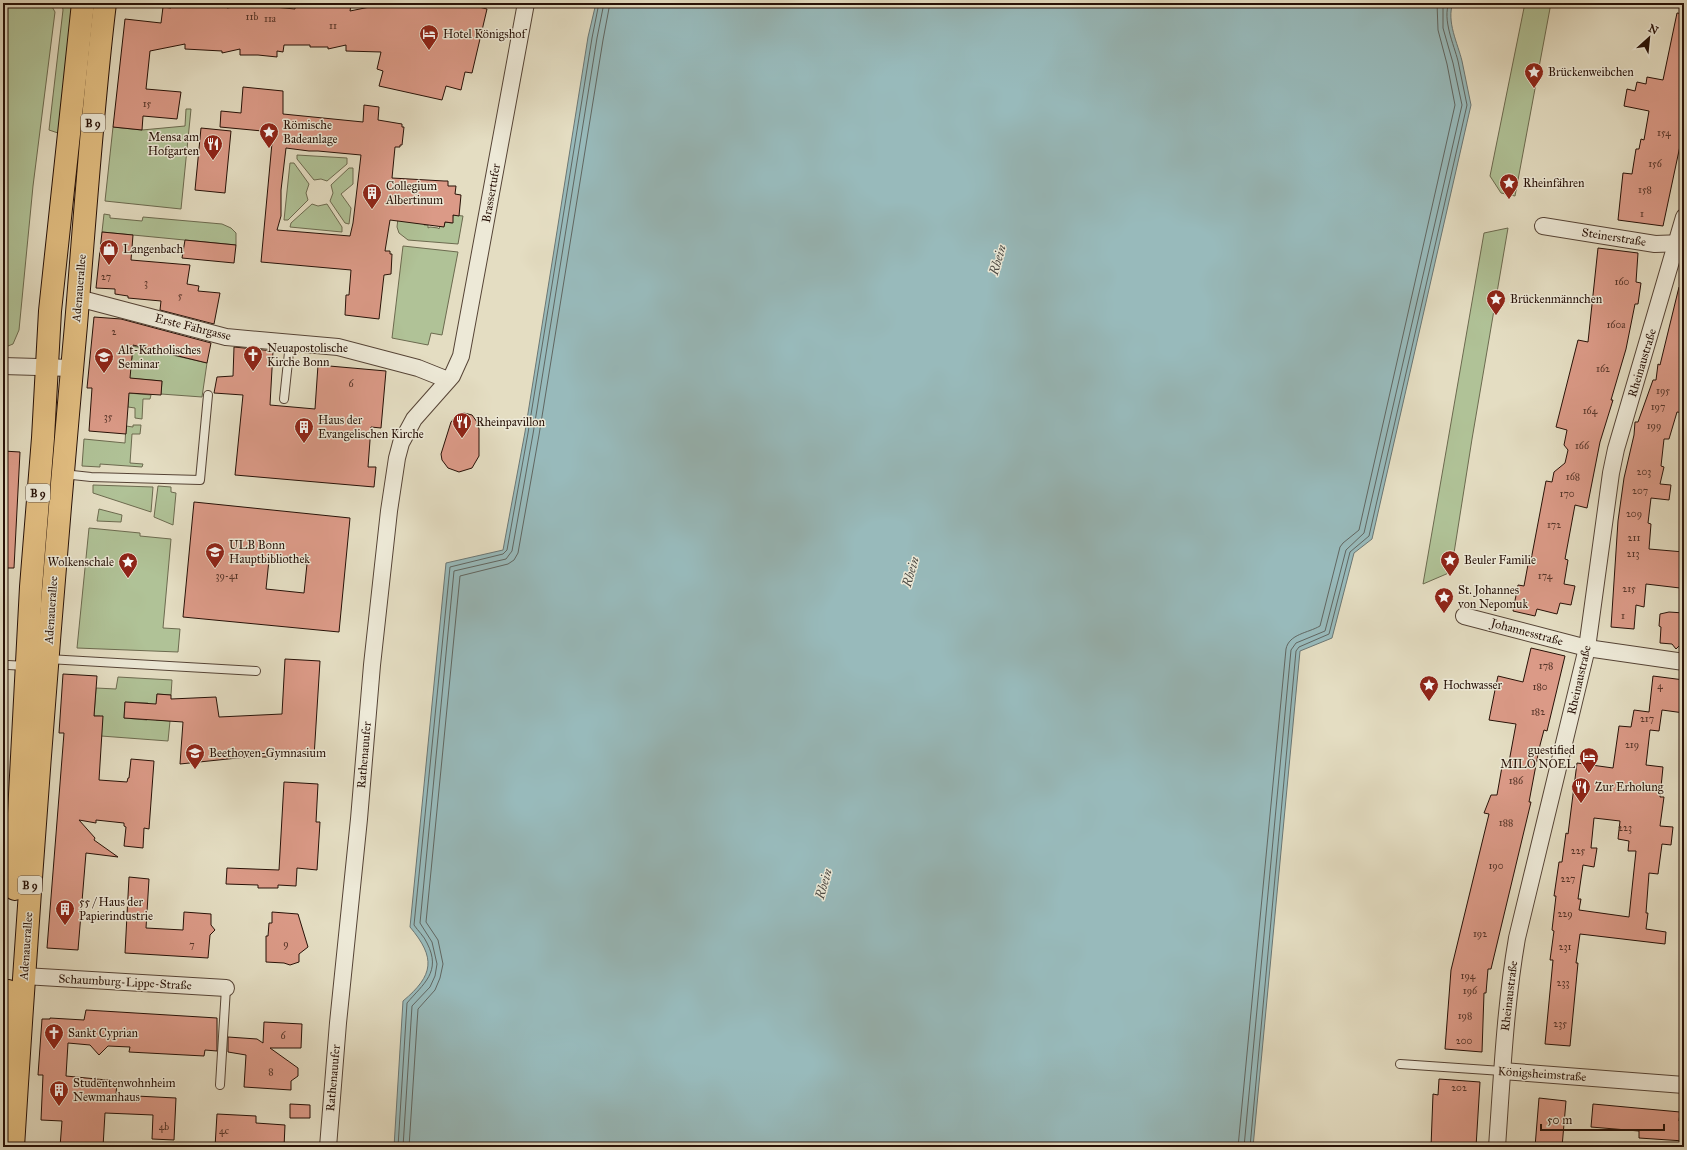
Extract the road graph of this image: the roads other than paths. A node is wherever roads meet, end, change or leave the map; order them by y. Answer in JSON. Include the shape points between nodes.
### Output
{"nodes":[{"id":1,"x":84,"y":3,"type":"edge"},
{"id":2,"x":105,"y":3,"type":"edge"},
{"id":3,"x":526,"y":3,"type":"edge"},
{"id":4,"x":100,"y":40,"type":"junction"},
{"id":5,"x":1684,"y":217,"type":"edge"},
{"id":6,"x":1543,"y":226,"type":"dead end"},
{"id":7,"x":1681,"y":242,"type":"edge"},
{"id":8,"x":78,"y":298,"type":"junction"},
{"id":9,"x":290,"y":344,"type":"junction"},
{"id":10,"x":3,"y":366,"type":"edge"},
{"id":11,"x":46,"y":367,"type":"junction"},
{"id":12,"x":72,"y":368,"type":"junction"},
{"id":13,"x":448,"y":380,"type":"junction"},
{"id":14,"x":208,"y":395,"type":"dead end"},
{"id":15,"x":284,"y":399,"type":"dead end"},
{"id":16,"x":62,"y":474,"type":"junction"},
{"id":17,"x":1464,"y":616,"type":"dead end"},
{"id":18,"x":1587,"y":648,"type":"junction"},
{"id":19,"x":1684,"y":662,"type":"edge"},
{"id":20,"x":27,"y":664,"type":"junction"},
{"id":21,"x":256,"y":671,"type":"dead end"},
{"id":22,"x":24,"y":976,"type":"junction"},
{"id":23,"x":226,"y":988,"type":"joint"},
{"id":24,"x":3,"y":1052,"type":"edge"},
{"id":25,"x":1400,"y":1064,"type":"dead end"},
{"id":26,"x":1502,"y":1071,"type":"junction"},
{"id":27,"x":220,"y":1085,"type":"dead end"},
{"id":28,"x":1684,"y":1085,"type":"edge"},
{"id":29,"x":13,"y":1147,"type":"edge"},
{"id":30,"x":328,"y":1147,"type":"edge"},
{"id":31,"x":1497,"y":1147,"type":"edge"}],
"edges":[{"from":1,"to":4,"type":"main road"},
{"from":1,"to":11,"type":"main road","name":"Adenauerallee","number":"B 9"},
{"from":2,"to":4,"type":"main road","name":"Adenauerallee","number":"B 9"},
{"from":3,"to":13,"type":"street","name":"Brassertufer","via":[[461,356]]},
{"from":4,"to":8,"type":"main road","name":"Adenauerallee","number":"B 9"},
{"from":5,"to":7,"type":"street","name":"Rheinaustraße"},
{"from":6,"to":7,"type":"street","name":"Steinerstraße","via":[[1655,244]]},
{"from":7,"to":18,"type":"street","name":"Rheinaustraße","via":[[1616,449]]},
{"from":8,"to":9,"type":"street","name":"Erste Fährgasse","via":[[226,337]]},
{"from":8,"to":12,"type":"main road","name":"Adenauerallee","number":"B 9"},
{"from":9,"to":13,"type":"street","name":"Erste Fährgasse","via":[[338,346],[418,368]]},
{"from":9,"to":15,"type":"lane"},
{"from":10,"to":11,"type":"street"},
{"from":11,"to":12,"type":"street"},
{"from":11,"to":20,"type":"main road","name":"Adenauerallee","number":"B 9"},
{"from":12,"to":16,"type":"main road","name":"Adenauerallee","number":"B 9"},
{"from":13,"to":30,"type":"street","name":"Rathenauufer","via":[[414,419],[401,443],[397,458],[372,665]]},
{"from":14,"to":16,"type":"lane","via":[[200,480]]},
{"from":16,"to":20,"type":"main road","name":"Adenauerallee","number":"B 9"},
{"from":17,"to":18,"type":"street","name":"Johannesstraße"},
{"from":18,"to":19,"type":"street","name":"Johannesstraße"},
{"from":18,"to":26,"type":"street","name":"Rheinaustraße","via":[[1517,938],[1507,1006]]},
{"from":20,"to":21,"type":"lane"},
{"from":20,"to":22,"type":"main road","name":"Adenauerallee","number":"B 9"},
{"from":20,"to":24,"type":"main road","name":"Adenauerallee","number":"B 9","via":[[14,917]]},
{"from":22,"to":23,"type":"street","name":"Schaumburg-Lippe-Straße"},
{"from":22,"to":29,"type":"main road","name":"Adenauerallee","number":"B 9"},
{"from":23,"to":27,"type":"lane"},
{"from":25,"to":26,"type":"lane","name":"Königsheimstraße"},
{"from":26,"to":28,"type":"street","name":"Königsheimstraße"},
{"from":26,"to":31,"type":"street","name":"Rheinaustraße"}]}
